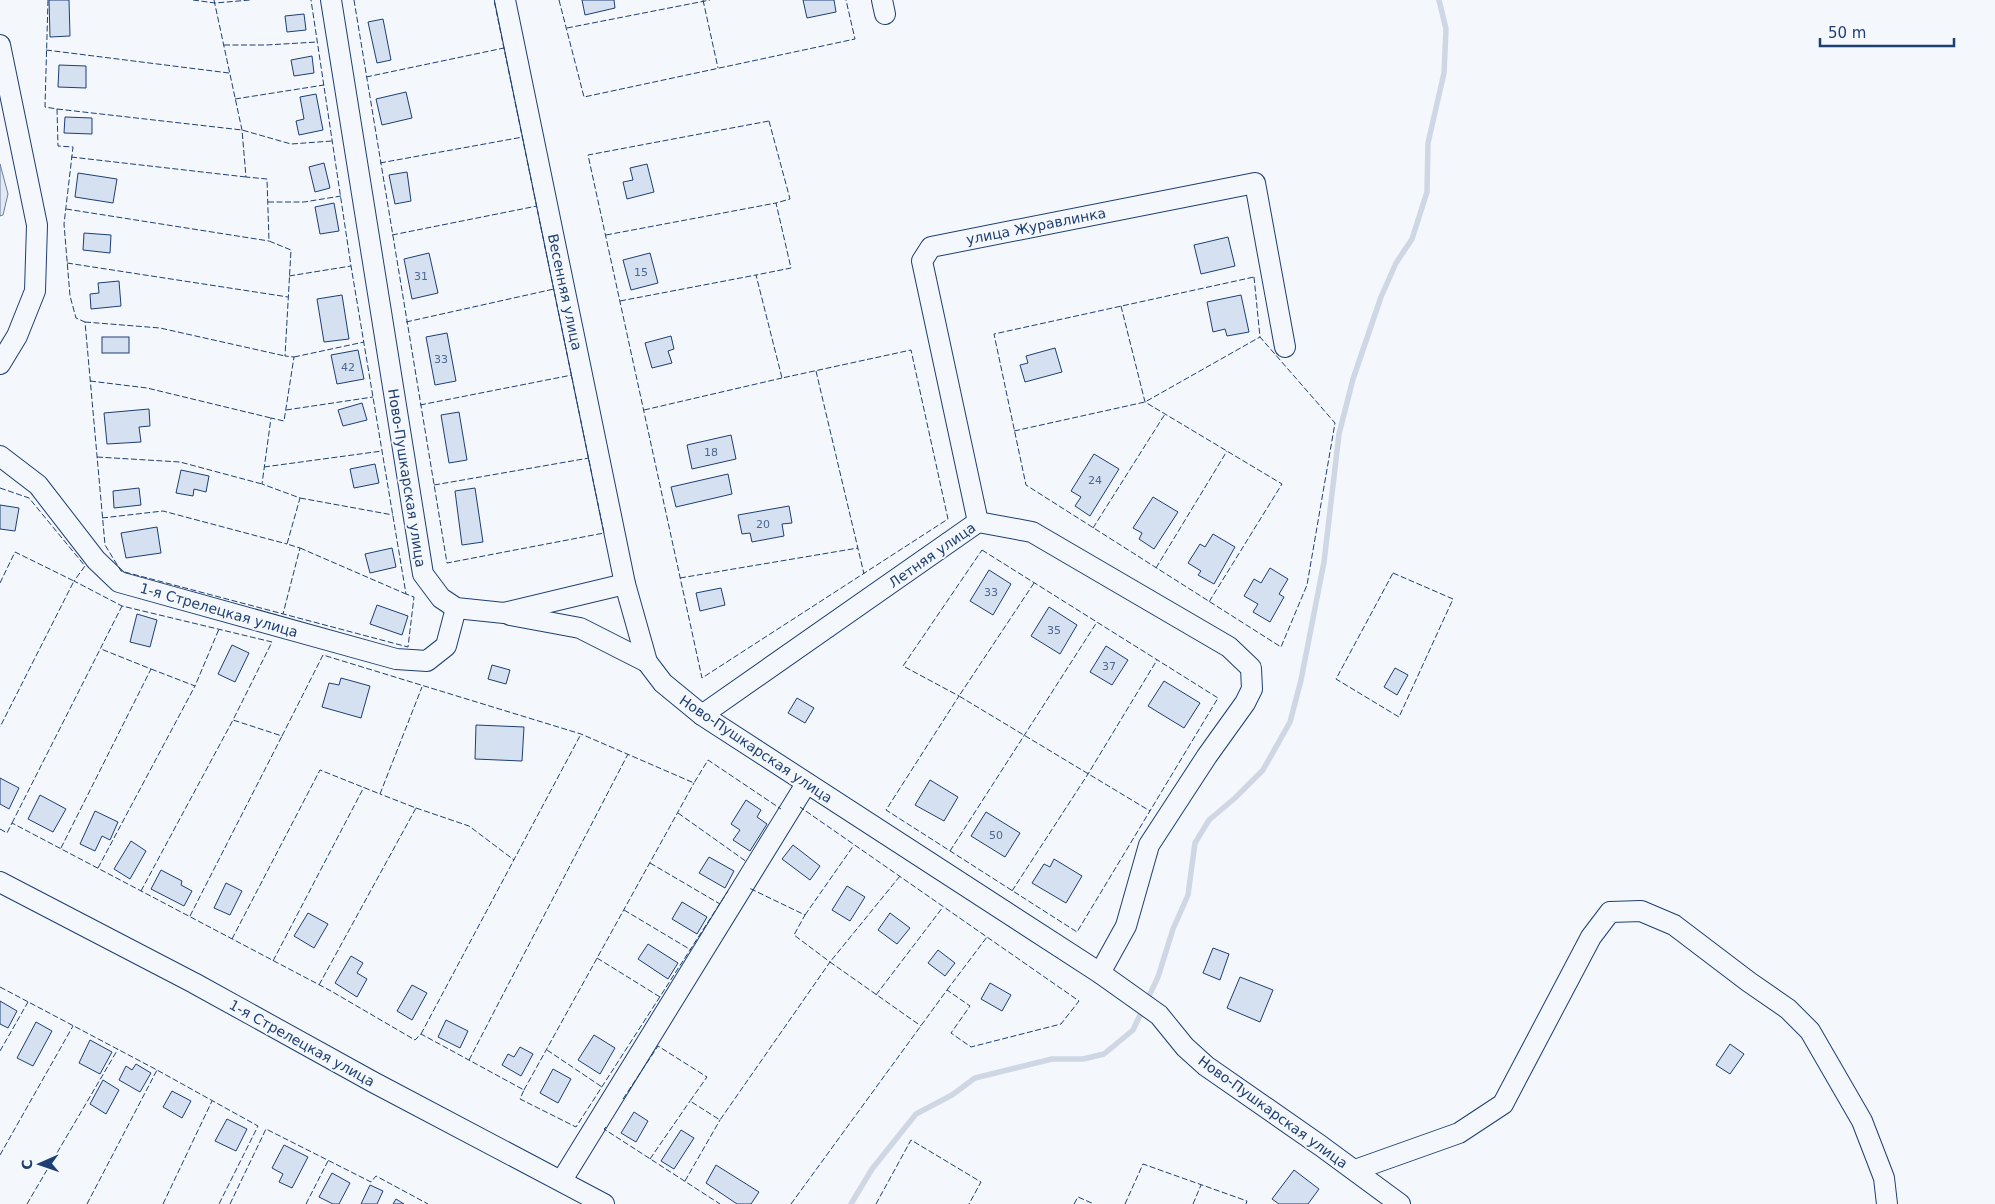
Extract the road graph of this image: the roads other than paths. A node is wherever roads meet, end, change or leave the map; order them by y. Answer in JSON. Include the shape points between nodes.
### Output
{"nodes":[{"id":1,"x":331,"y":0,"type":"edge"},
{"id":2,"x":505,"y":0,"type":"edge"},
{"id":3,"x":0,"y":45,"type":"edge"},
{"id":4,"x":1285,"y":347,"type":"dead end"},
{"id":5,"x":0,"y":364,"type":"edge"},
{"id":6,"x":0,"y":456,"type":"edge"},
{"id":7,"x":978,"y":522,"type":"junction"},
{"id":8,"x":625,"y":584,"type":"junction"},
{"id":9,"x":456,"y":608,"type":"junction"},
{"id":10,"x":504,"y":614,"type":"junction"},
{"id":11,"x":647,"y":662,"type":"junction"},
{"id":12,"x":702,"y":715,"type":"junction"},
{"id":13,"x":806,"y":784,"type":"junction"},
{"id":14,"x":0,"y":882,"type":"edge"},
{"id":15,"x":1100,"y":973,"type":"junction"},
{"id":16,"x":1355,"y":1170,"type":"junction"},
{"id":17,"x":562,"y":1180,"type":"junction"},
{"id":18,"x":604,"y":1204,"type":"edge"},
{"id":19,"x":1400,"y":1204,"type":"edge"},
{"id":20,"x":1887,"y":1204,"type":"edge"}],
"edges":[{"from":1,"to":9,"type":"street","name":"Ново-Пушкарская улица","via":[[423,574],[441,598]]},
{"from":2,"to":8,"type":"street","name":"Весенняя улица"},
{"from":3,"to":5,"type":"street","via":[[37,225],[35,292],[17,336]]},
{"from":4,"to":7,"type":"street","name":"улица Журавлинка","via":[[1255,183],[931,247],[922,261]]},
{"from":6,"to":9,"type":"street","name":"1-я Стрелецкая улица","via":[[38,485],[96,560],[119,582],[396,659],[428,661],[446,646]]},
{"from":7,"to":12,"type":"street","name":"Летняя улица"},
{"from":7,"to":15,"type":"street","name":"Летняя улица","via":[[1032,532],[1229,647],[1251,668],[1252,688],[1245,703],[1149,845],[1126,926]]},
{"from":8,"to":10,"type":"street"},
{"from":8,"to":11,"type":"street","name":"Ново-Пушкарская улица"},
{"from":9,"to":10,"type":"street"},
{"from":10,"to":11,"type":"street","via":[[580,628]]},
{"from":11,"to":12,"type":"street","name":"Ново-Пушкарская улица","via":[[663,683]]},
{"from":12,"to":13,"type":"street","name":"Ново-Пушкарская улица"},
{"from":13,"to":15,"type":"street","name":"Ново-Пушкарская улица"},
{"from":13,"to":17,"type":"street"},
{"from":14,"to":17,"type":"street","name":"1-я Стрелецкая улица"},
{"from":15,"to":16,"type":"street","name":"Ново-Пушкарская улица","via":[[1155,1012],[1206,1066]]},
{"from":16,"to":19,"type":"street","name":"Ново-Пушкарская улица"},
{"from":16,"to":20,"type":"street","via":[[1459,1133],[1503,1104],[1590,937],[1610,912],[1641,911],[1674,925],[1788,1009],[1810,1031],[1862,1121],[1884,1178]]},
{"from":17,"to":18,"type":"street","name":"1-я Стрелецкая улица"}]}
